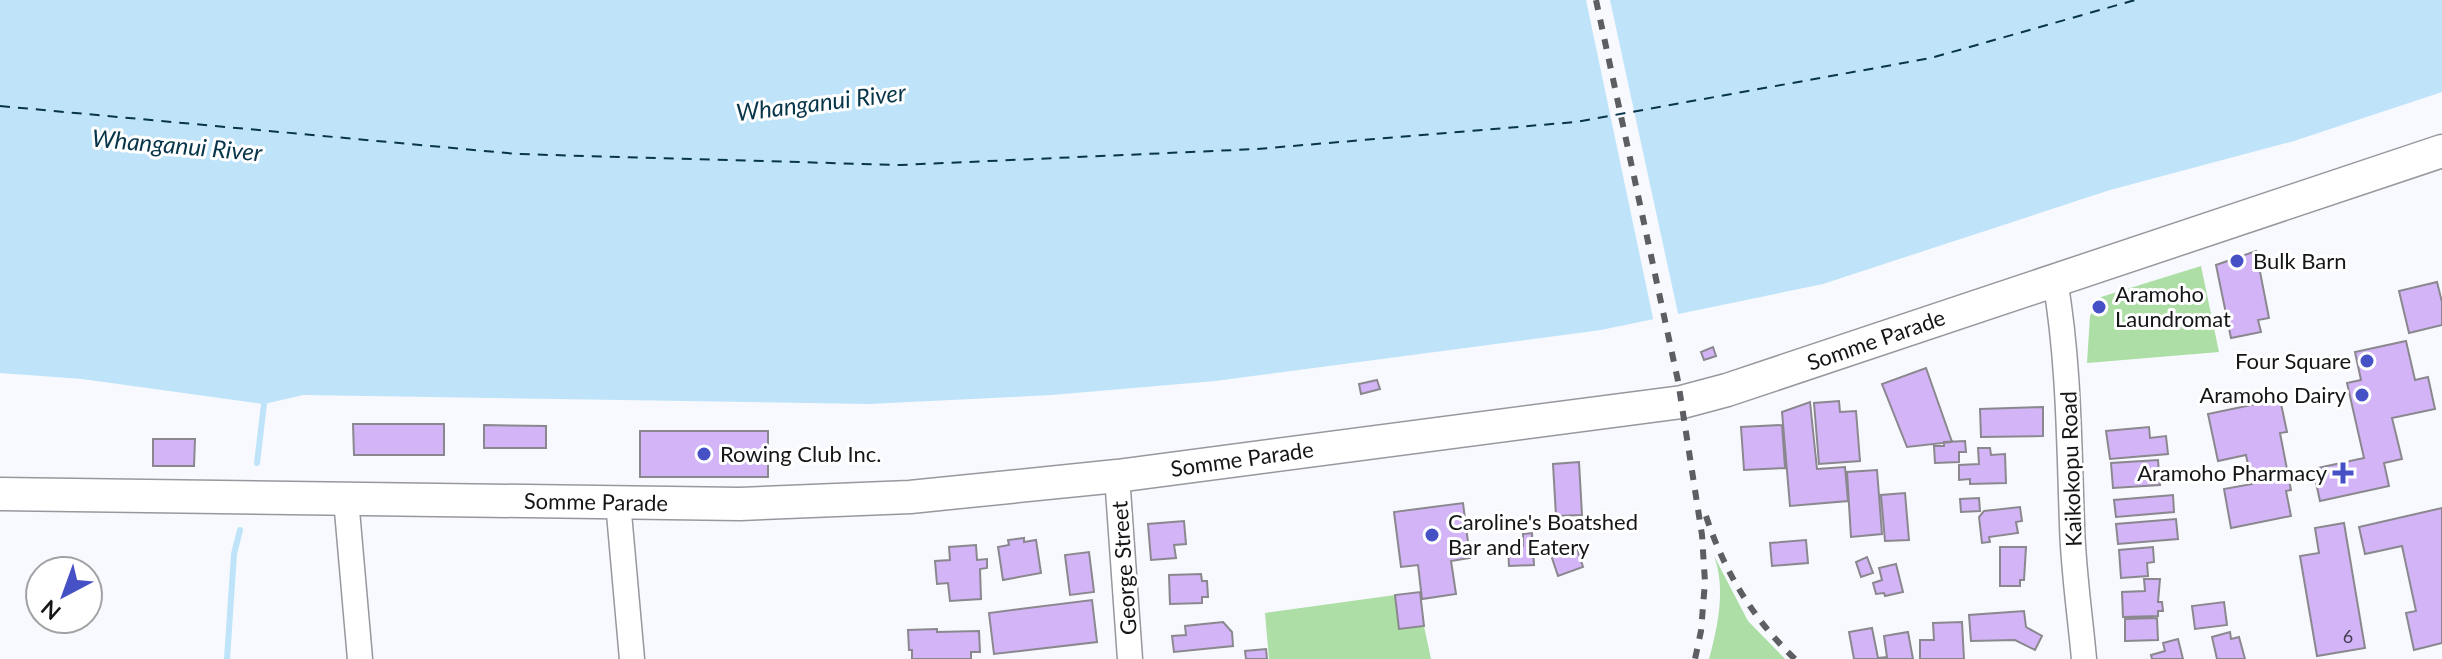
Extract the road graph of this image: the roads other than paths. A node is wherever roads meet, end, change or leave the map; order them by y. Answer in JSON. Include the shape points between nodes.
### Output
{"nodes":[{"id":1,"x":2442,"y":151,"type":"edge"},
{"id":2,"x":2055,"y":280,"type":"junction"},
{"id":3,"x":1117,"y":476,"type":"junction"},
{"id":4,"x":0,"y":494,"type":"edge"},
{"id":5,"x":346,"y":499,"type":"junction"},
{"id":6,"x":618,"y":502,"type":"junction"},
{"id":7,"x":360,"y":659,"type":"edge"},
{"id":8,"x":632,"y":659,"type":"edge"},
{"id":9,"x":1130,"y":659,"type":"edge"},
{"id":10,"x":2084,"y":659,"type":"edge"}],
"edges":[{"from":1,"to":2,"type":"main road","name":"Somme Parade"},
{"from":2,"to":3,"type":"main road","name":"Somme Parade","via":[[1702,397]]},
{"from":2,"to":10,"type":"street","name":"Kaikokopu Road","via":[[2063,318]]},
{"from":3,"to":6,"type":"main road","name":"Somme Parade","via":[[797,503]]},
{"from":3,"to":9,"type":"street","name":"George Street"},
{"from":4,"to":5,"type":"main road","name":"Somme Parade"},
{"from":5,"to":6,"type":"main road","name":"Somme Parade"},
{"from":5,"to":7,"type":"street"},
{"from":6,"to":8,"type":"street"}]}
